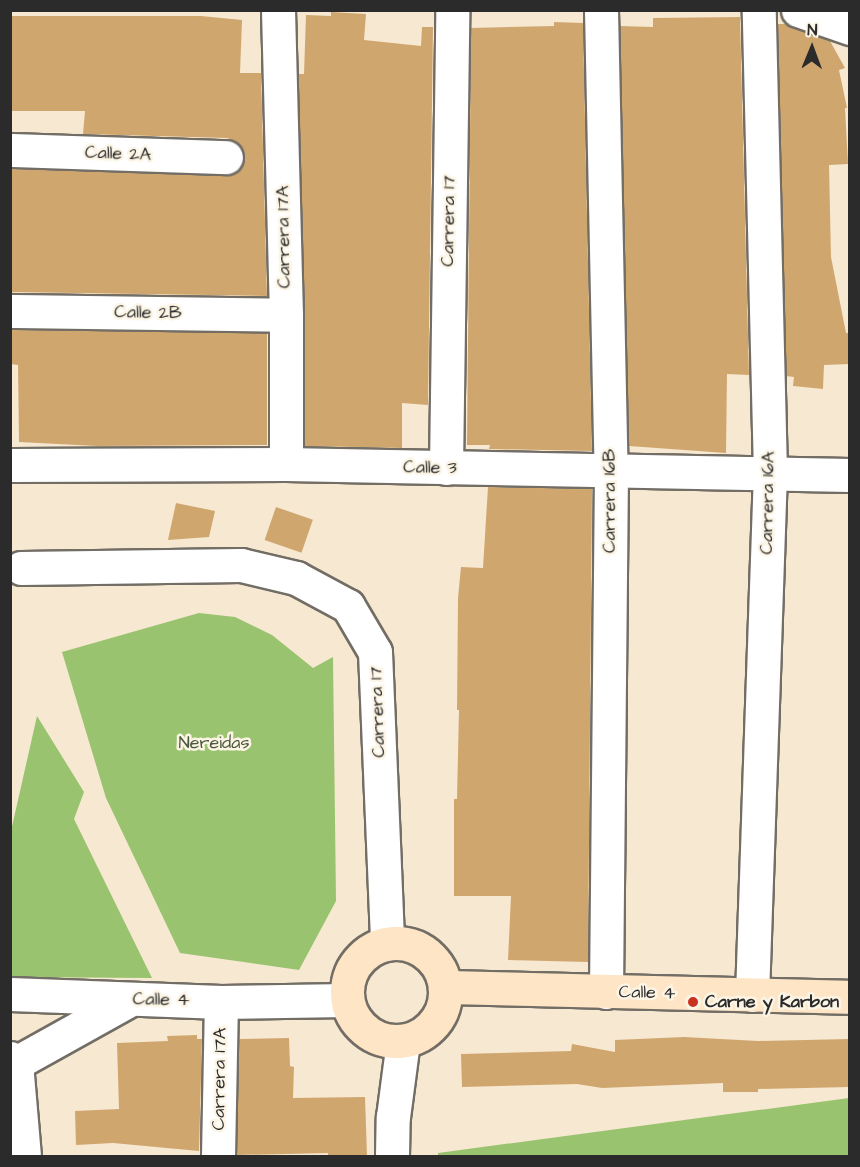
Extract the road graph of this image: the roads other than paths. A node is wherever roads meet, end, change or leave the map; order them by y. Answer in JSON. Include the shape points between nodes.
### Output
{"nodes":[{"id":1,"x":278,"y":10,"type":"edge"},
{"id":2,"x":452,"y":10,"type":"edge"},
{"id":3,"x":602,"y":10,"type":"edge"},
{"id":4,"x":759,"y":10,"type":"edge"},
{"id":5,"x":798,"y":10,"type":"edge"},
{"id":6,"x":849,"y":28,"type":"edge"},
{"id":7,"x":10,"y":150,"type":"edge"},
{"id":8,"x":226,"y":157,"type":"dead end"},
{"id":9,"x":10,"y":311,"type":"edge"},
{"id":10,"x":286,"y":315,"type":"junction"},
{"id":11,"x":286,"y":464,"type":"junction"},
{"id":12,"x":10,"y":465,"type":"edge"},
{"id":13,"x":446,"y":468,"type":"junction"},
{"id":14,"x":611,"y":471,"type":"junction"},
{"id":15,"x":770,"y":473,"type":"junction"},
{"id":16,"x":849,"y":475,"type":"edge"},
{"id":17,"x":14,"y":569,"type":"edge"},
{"id":18,"x":387,"y":944,"type":"junction"},
{"id":19,"x":445,"y":987,"type":"junction"},
{"id":20,"x":606,"y":992,"type":"junction"},
{"id":21,"x":10,"y":994,"type":"edge"},
{"id":22,"x":753,"y":995,"type":"junction"},
{"id":23,"x":849,"y":997,"type":"edge"},
{"id":24,"x":129,"y":1000,"type":"junction"},
{"id":25,"x":347,"y":1000,"type":"junction"},
{"id":26,"x":221,"y":1002,"type":"junction"},
{"id":27,"x":403,"y":1041,"type":"junction"},
{"id":28,"x":13,"y":1060,"type":"edge"},
{"id":29,"x":24,"y":1156,"type":"edge"},
{"id":30,"x":218,"y":1156,"type":"edge"},
{"id":31,"x":392,"y":1156,"type":"edge"}],
"edges":[{"from":1,"to":10,"type":"street","name":"Carrera 17A"},
{"from":2,"to":13,"type":"street","name":"Carrera 17"},
{"from":3,"to":14,"type":"street","name":"Carrera 16B"},
{"from":4,"to":15,"type":"street","name":"Carrera 16A"},
{"from":5,"to":6,"type":"street"},
{"from":7,"to":8,"type":"street","name":"Calle 2A"},
{"from":9,"to":10,"type":"street","name":"Calle 2B"},
{"from":10,"to":11,"type":"street","name":"Carrera 17A"},
{"from":11,"to":12,"type":"street","name":"Calle 3"},
{"from":11,"to":13,"type":"street","name":"Calle 3"},
{"from":13,"to":14,"type":"street","name":"Calle 3"},
{"from":14,"to":15,"type":"street","name":"Calle 3"},
{"from":14,"to":20,"type":"street","name":"Carrera 16B"},
{"from":15,"to":16,"type":"street","name":"Calle 3"},
{"from":15,"to":22,"type":"street","name":"Carrera 16A"},
{"from":17,"to":18,"type":"street","name":"Carrera 17","via":[[241,565],[296,578],[348,606],[375,652]]},
{"from":18,"to":19,"type":"main road","via":[[410,945],[430,957],[443,976]]},
{"from":18,"to":25,"type":"main road","via":[[373,949],[356,964],[347,985]]},
{"from":19,"to":20,"type":"main road","name":"Calle 4"},
{"from":19,"to":27,"type":"main road","via":[[443,1006],[434,1022],[420,1035]]},
{"from":20,"to":22,"type":"main road","name":"Calle 4"},
{"from":21,"to":24,"type":"street","name":"Calle 4"},
{"from":22,"to":23,"type":"main road","name":"Calle 4"},
{"from":24,"to":26,"type":"street","name":"Calle 4"},
{"from":24,"to":28,"type":"street"},
{"from":25,"to":26,"type":"street","name":"Calle 4"},
{"from":25,"to":27,"type":"main road","via":[[360,1025],[371,1034]]},
{"from":26,"to":30,"type":"street","name":"Carrera 17A"},
{"from":27,"to":31,"type":"street"},
{"from":28,"to":29,"type":"street"}]}
